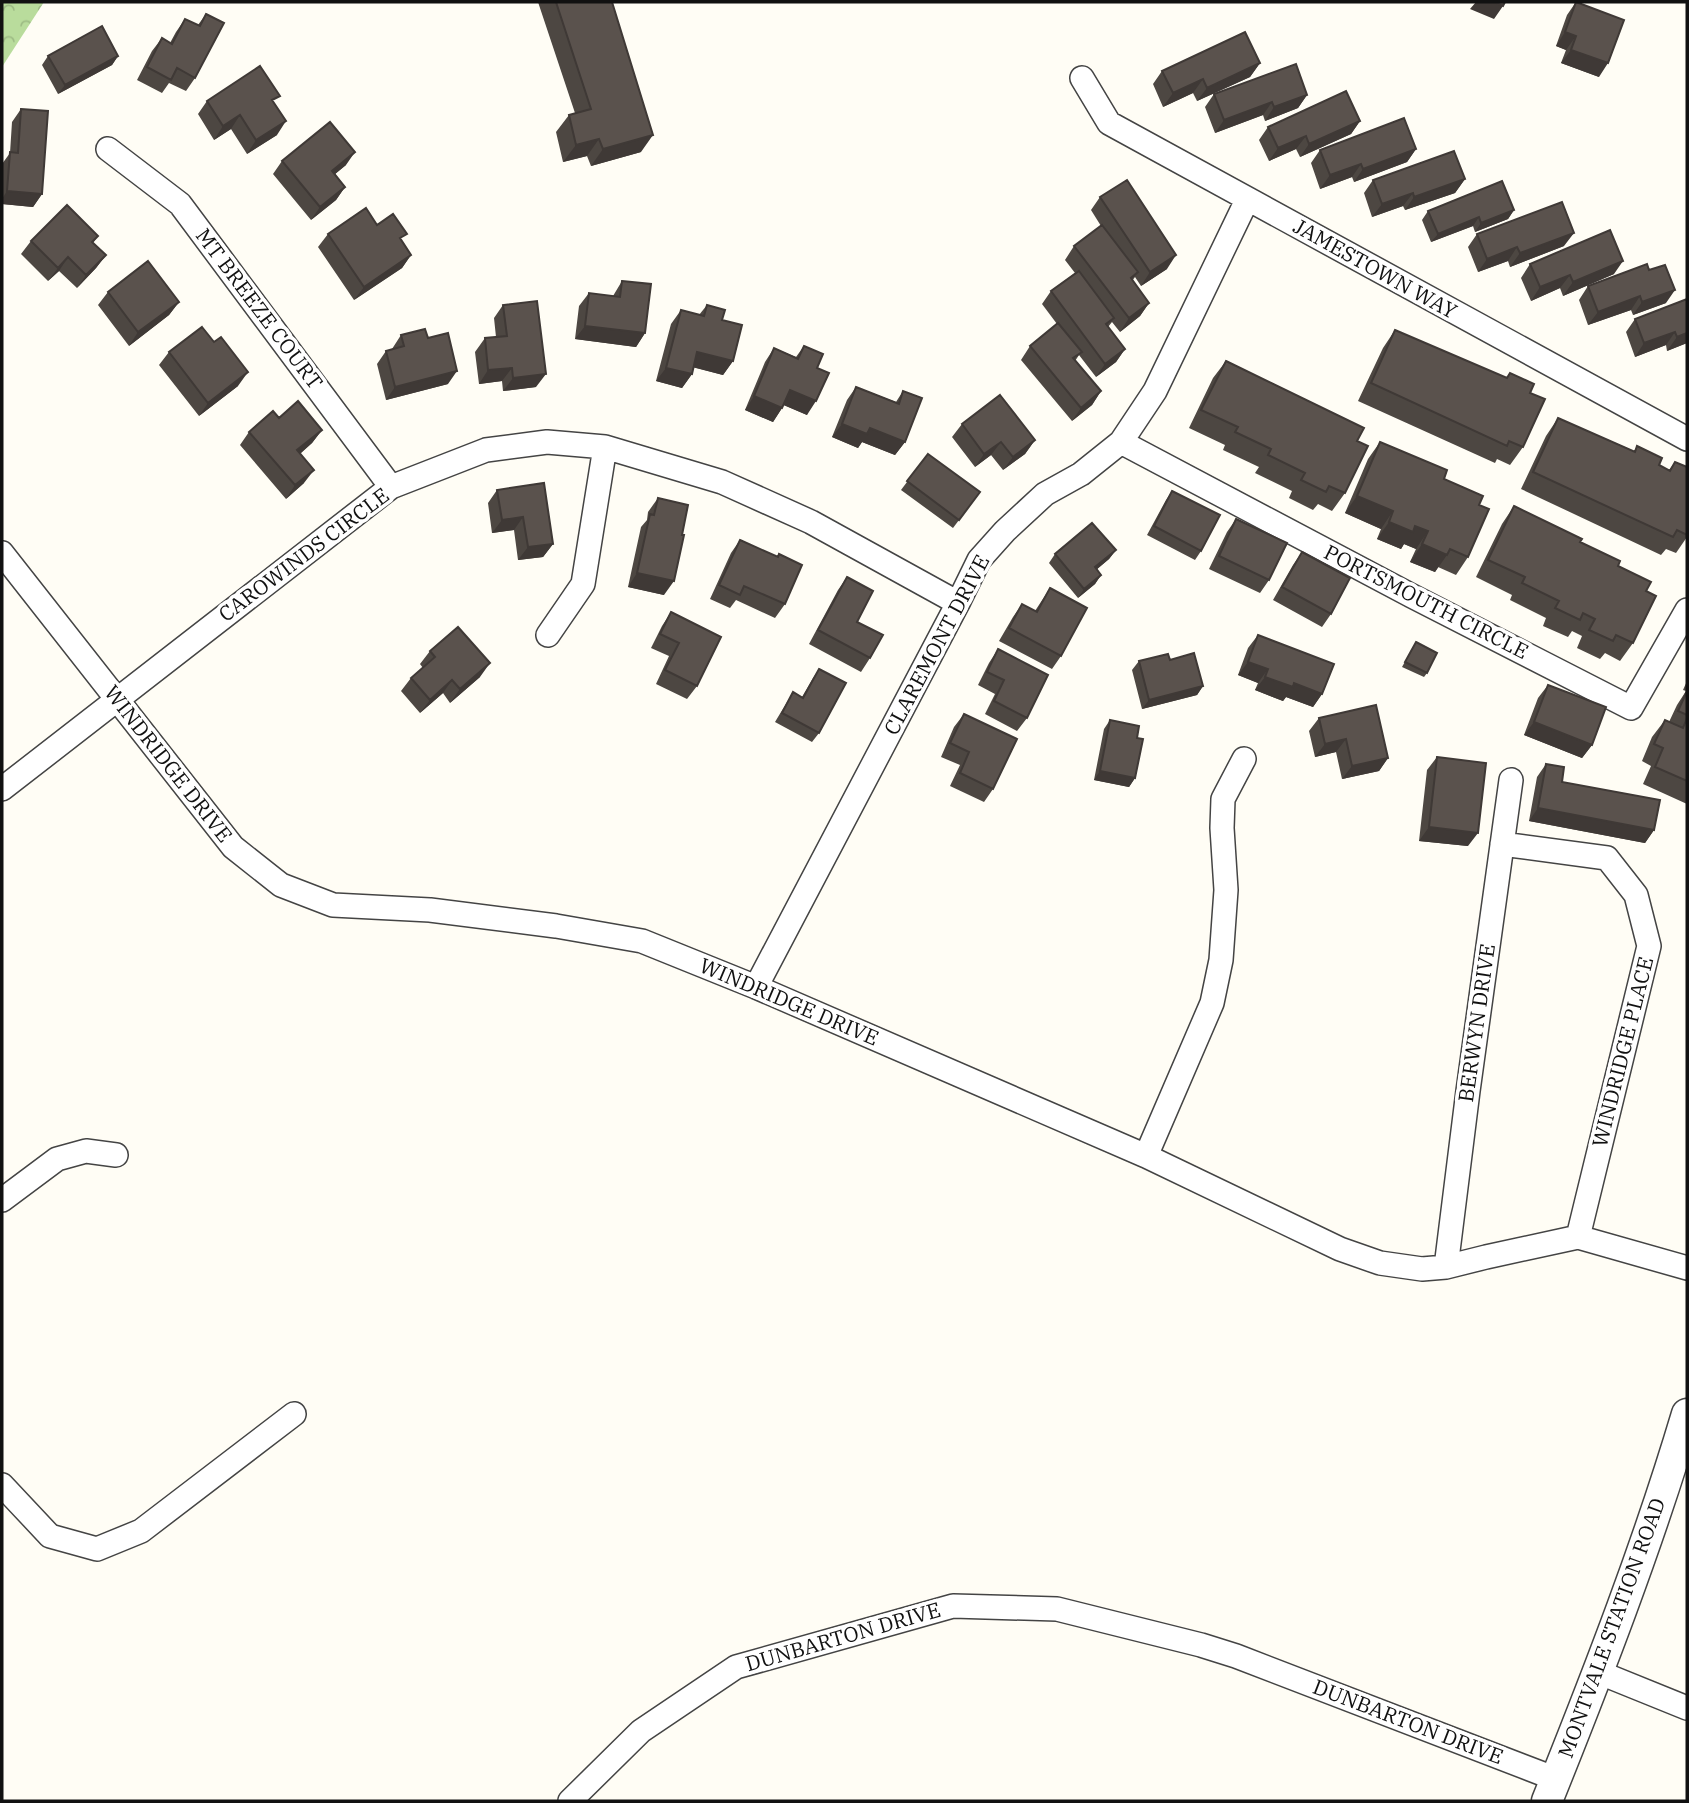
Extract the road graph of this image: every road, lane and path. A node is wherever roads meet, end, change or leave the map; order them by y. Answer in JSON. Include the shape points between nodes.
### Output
{"nodes":[{"id":1,"x":1082,"y":78,"type":"dead end"},
{"id":2,"x":108,"y":149,"type":"dead end"},
{"id":3,"x":1247,"y":200,"type":"junction"},
{"id":4,"x":1687,"y":439,"type":"edge"},
{"id":5,"x":1121,"y":442,"type":"junction"},
{"id":6,"x":605,"y":447,"type":"junction"},
{"id":7,"x":391,"y":487,"type":"junction"},
{"id":8,"x":2,"y":553,"type":"edge"},
{"id":9,"x":958,"y":603,"type":"junction"},
{"id":10,"x":1687,"y":610,"type":"edge"},
{"id":11,"x":548,"y":635,"type":"dead end"},
{"id":12,"x":117,"y":698,"type":"junction"},
{"id":13,"x":1244,"y":759,"type":"dead end"},
{"id":14,"x":1511,"y":780,"type":"dead end"},
{"id":15,"x":2,"y":789,"type":"edge"},
{"id":16,"x":1502,"y":844,"type":"junction"},
{"id":17,"x":756,"y":987,"type":"junction"},
{"id":18,"x":116,"y":1155,"type":"dead end"},
{"id":19,"x":1146,"y":1157,"type":"junction"},
{"id":20,"x":2,"y":1200,"type":"edge"},
{"id":21,"x":1578,"y":1237,"type":"junction"},
{"id":22,"x":1446,"y":1267,"type":"junction"},
{"id":23,"x":1687,"y":1268,"type":"edge"},
{"id":24,"x":294,"y":1414,"type":"dead end"},
{"id":25,"x":1687,"y":1414,"type":"edge"},
{"id":26,"x":2,"y":1485,"type":"edge"},
{"id":27,"x":1598,"y":1672,"type":"junction"},
{"id":28,"x":1687,"y":1708,"type":"edge"},
{"id":29,"x":1551,"y":1790,"type":"edge"},
{"id":30,"x":570,"y":1801,"type":"edge"}],
"edges":[{"from":1,"to":3,"type":"street","name":"JAMESTOWN WAY","via":[[1109,123]]},
{"from":2,"to":7,"type":"street","name":"MT BREEZE COURT","via":[[180,204]]},
{"from":3,"to":4,"type":"street","name":"JAMESTOWN WAY"},
{"from":3,"to":5,"type":"street","name":"CLAREMONT DRIVE","via":[[1155,391]]},
{"from":5,"to":9,"type":"street","name":"CLAREMONT DRIVE","via":[[1081,474],[1045,494],[1005,531],[978,560]]},
{"from":5,"to":10,"type":"street","name":"PORTSMOUTH CIRCLE","via":[[1631,708]]},
{"from":6,"to":7,"type":"street","name":"CAROWINDS CIRCLE","via":[[547,442],[486,450]]},
{"from":6,"to":9,"type":"street","name":"CAROWINDS CIRCLE","via":[[722,482],[811,522]]},
{"from":6,"to":11,"type":"street","via":[[583,584]]},
{"from":7,"to":12,"type":"street","name":"CAROWINDS CIRCLE"},
{"from":8,"to":12,"type":"street","name":"WINDRIDGE DRIVE"},
{"from":9,"to":17,"type":"street","name":"CLAREMONT DRIVE"},
{"from":12,"to":15,"type":"street","name":"CAROWINDS CIRCLE"},
{"from":12,"to":17,"type":"street","name":"WINDRIDGE DRIVE","via":[[233,847],[281,885],[333,905],[430,910],[642,941]]},
{"from":13,"to":19,"type":"street","via":[[1223,799],[1226,890],[1221,960],[1212,1003]]},
{"from":14,"to":16,"type":"street","name":"BERWYN DRIVE"},
{"from":16,"to":21,"type":"street","name":"WINDRIDGE PLACE","via":[[1607,858],[1636,895],[1649,946]]},
{"from":16,"to":22,"type":"street","name":"BERWYN DRIVE"},
{"from":17,"to":19,"type":"street","name":"WINDRIDGE DRIVE"},
{"from":18,"to":20,"type":"street","via":[[86,1151],[57,1159]]},
{"from":19,"to":22,"type":"street","name":"WINDRIDGE DRIVE","via":[[1340,1249],[1380,1263]]},
{"from":21,"to":22,"type":"street","name":"WINDRIDGE DRIVE"},
{"from":21,"to":23,"type":"street","name":"WINDRIDGE DRIVE"},
{"from":24,"to":26,"type":"street","via":[[141,1531],[97,1549],[50,1536]]},
{"from":25,"to":27,"type":"street","name":"MONTVALE STATION ROAD"},
{"from":27,"to":28,"type":"street"},
{"from":27,"to":29,"type":"street","name":"MONTVALE STATION ROAD"},
{"from":29,"to":30,"type":"street","name":"DUNBARTON DRIVE","via":[[1201,1645],[1057,1609],[953,1606],[736,1667],[641,1731]]}]}
